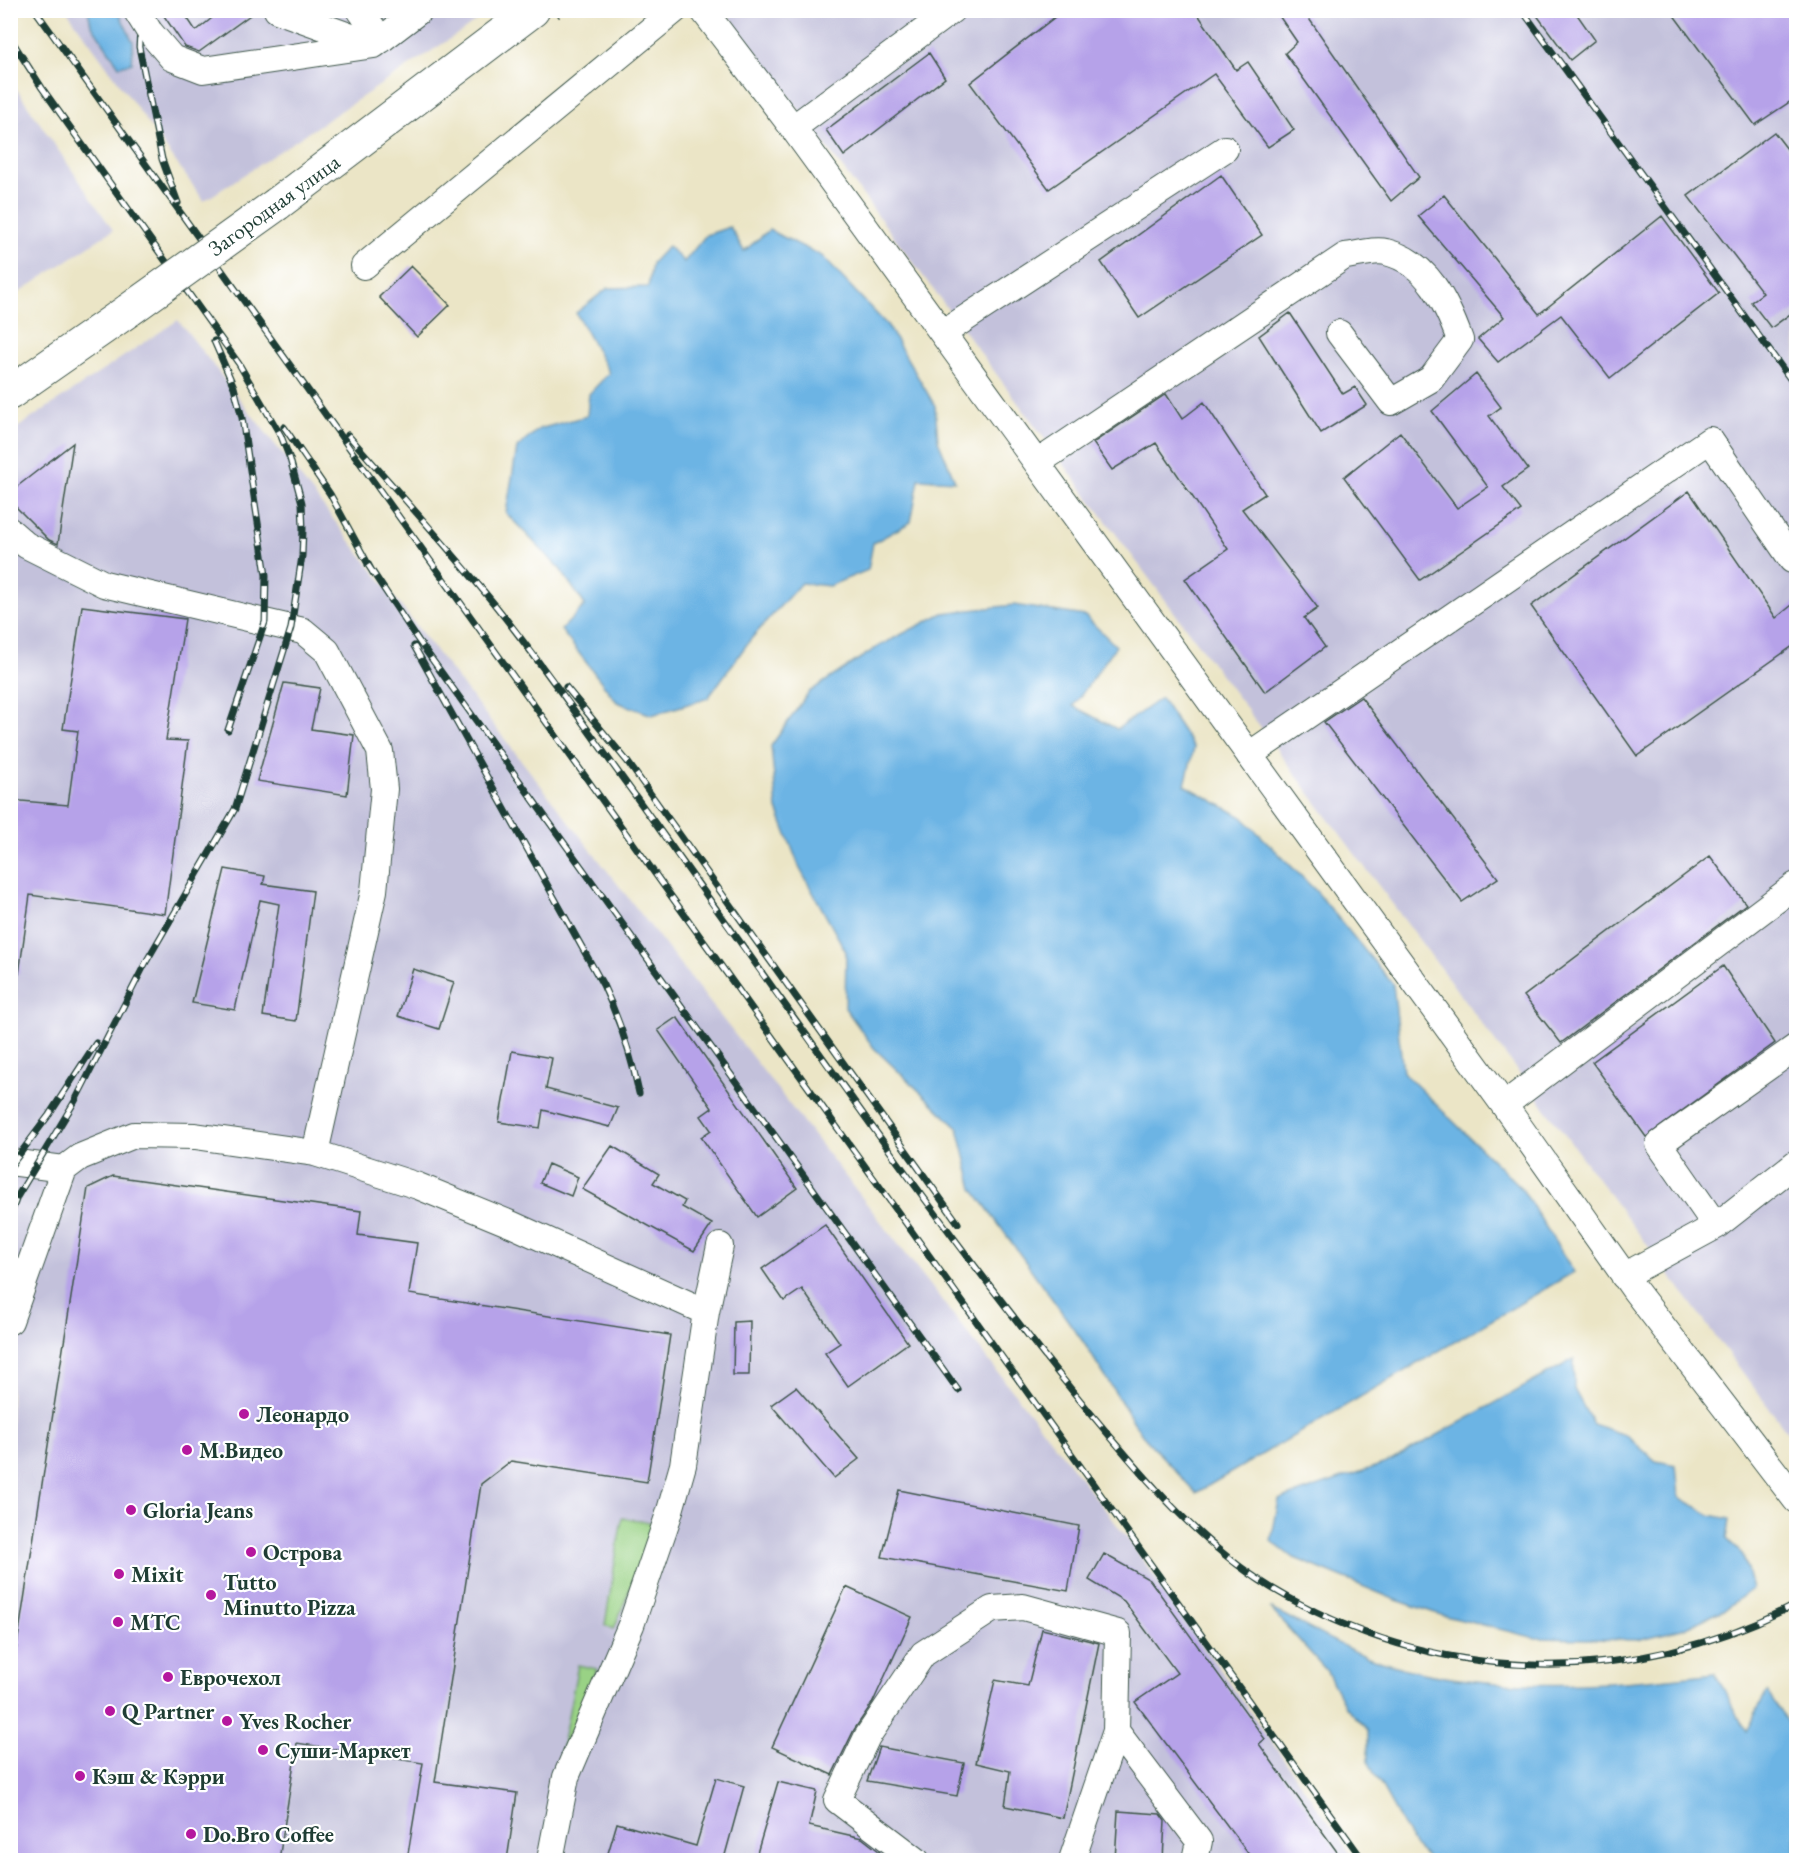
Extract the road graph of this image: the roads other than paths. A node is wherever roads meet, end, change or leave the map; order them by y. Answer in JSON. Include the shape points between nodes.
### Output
{"nodes":[{"id":1,"x":277,"y":10,"type":"edge"},
{"id":2,"x":360,"y":10,"type":"edge"},
{"id":3,"x":420,"y":10,"type":"edge"},
{"id":4,"x":533,"y":10,"type":"edge"},
{"id":5,"x":675,"y":10,"type":"edge"},
{"id":6,"x":703,"y":10,"type":"edge"},
{"id":7,"x":952,"y":10,"type":"edge"},
{"id":8,"x":143,"y":21,"type":"edge"},
{"id":9,"x":378,"y":42,"type":"junction"},
{"id":10,"x":793,"y":128,"type":"junction"},
{"id":11,"x":1225,"y":149,"type":"dead end"},
{"id":12,"x":364,"y":266,"type":"dead end"},
{"id":13,"x":943,"y":333,"type":"junction"},
{"id":14,"x":1339,"y":333,"type":"dead end"},
{"id":15,"x":10,"y":393,"type":"edge"},
{"id":16,"x":1037,"y":463,"type":"junction"},
{"id":17,"x":11,"y":532,"type":"edge"},
{"id":18,"x":1792,"y":560,"type":"dead end"},
{"id":19,"x":1249,"y":754,"type":"junction"},
{"id":20,"x":1797,"y":885,"type":"edge"},
{"id":21,"x":1797,"y":1047,"type":"edge"},
{"id":22,"x":1503,"y":1105,"type":"junction"},
{"id":23,"x":315,"y":1153,"type":"junction"},
{"id":24,"x":10,"y":1162,"type":"edge"},
{"id":25,"x":1797,"y":1163,"type":"edge"},
{"id":26,"x":64,"y":1169,"type":"junction"},
{"id":27,"x":1716,"y":1226,"type":"junction"},
{"id":28,"x":720,"y":1246,"type":"dead end"},
{"id":29,"x":1624,"y":1276,"type":"junction"},
{"id":30,"x":706,"y":1312,"type":"junction"},
{"id":31,"x":10,"y":1321,"type":"edge"},
{"id":32,"x":1797,"y":1500,"type":"edge"},
{"id":33,"x":1116,"y":1731,"type":"junction"},
{"id":34,"x":1201,"y":1854,"type":"edge"},
{"id":35,"x":550,"y":1860,"type":"edge"},
{"id":36,"x":916,"y":1860,"type":"edge"},
{"id":37,"x":1072,"y":1860,"type":"edge"}],
"edges":[{"from":1,"to":9,"type":"street"},
{"from":2,"to":9,"type":"street"},
{"from":3,"to":9,"type":"street"},
{"from":4,"to":15,"type":"main road","name":"Загородная улица","bridge":true,"via":[[277,204]]},
{"from":5,"to":12,"type":"street"},
{"from":6,"to":10,"type":"street"},
{"from":7,"to":10,"type":"street"},
{"from":8,"to":9,"type":"street","via":[[172,58],[203,70]]},
{"from":10,"to":13,"type":"street"},
{"from":11,"to":13,"type":"street"},
{"from":13,"to":16,"type":"street"},
{"from":14,"to":16,"type":"street","via":[[1391,402],[1431,379],[1460,340],[1447,305],[1419,268],[1385,251],[1345,256]]},
{"from":16,"to":19,"type":"street"},
{"from":17,"to":23,"type":"street","via":[[26,545],[104,584],[303,631],[327,651],[380,751],[384,789],[374,891]]},
{"from":18,"to":19,"type":"street","via":[[1710,440]]},
{"from":19,"to":22,"type":"street"},
{"from":20,"to":22,"type":"street"},
{"from":21,"to":27,"type":"street","via":[[1659,1144]]},
{"from":22,"to":29,"type":"street"},
{"from":23,"to":26,"type":"street","via":[[216,1138],[134,1135],[80,1157]]},
{"from":23,"to":30,"type":"street","via":[[418,1186]]},
{"from":24,"to":26,"type":"street"},
{"from":25,"to":27,"type":"street"},
{"from":26,"to":31,"type":"street"},
{"from":27,"to":29,"type":"street"},
{"from":28,"to":30,"type":"street"},
{"from":29,"to":32,"type":"street"},
{"from":30,"to":35,"type":"street","via":[[683,1464],[631,1625],[566,1777]]},
{"from":33,"to":34,"type":"street"},
{"from":33,"to":36,"type":"street","via":[[1118,1632],[1023,1607],[992,1609],[923,1654],[867,1737],[837,1800]]},
{"from":33,"to":37,"type":"street"}]}
